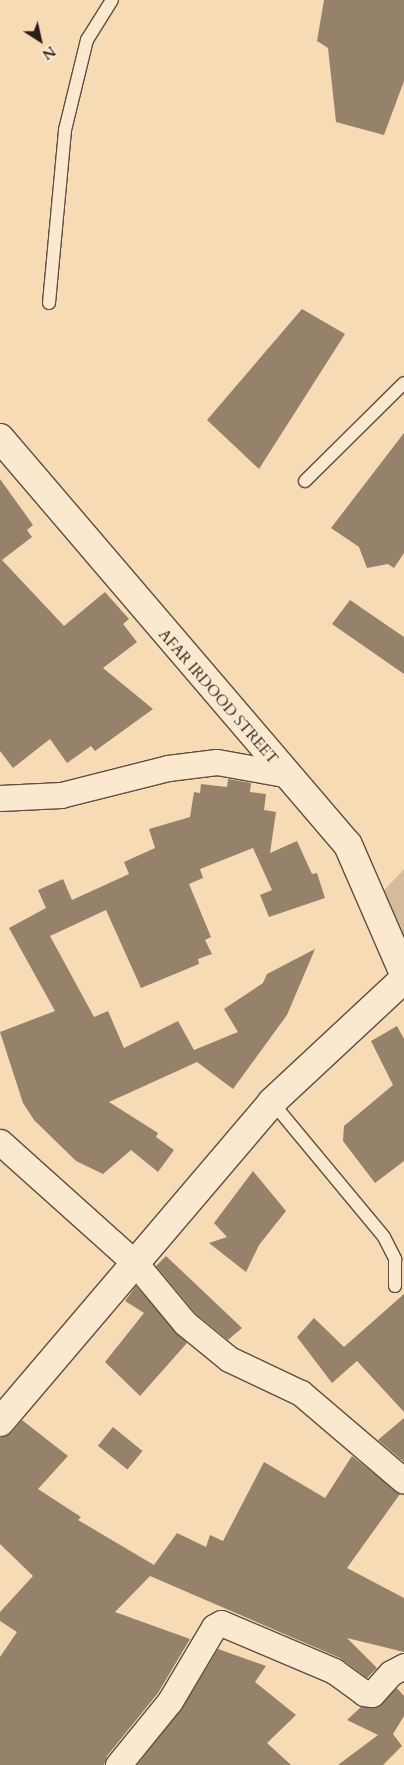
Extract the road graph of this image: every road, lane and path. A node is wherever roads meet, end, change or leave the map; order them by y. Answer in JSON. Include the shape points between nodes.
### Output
{"nodes":[{"id":1,"x":112,"y":0,"type":"edge"},
{"id":2,"x":49,"y":304,"type":"dead end"},
{"id":3,"x":404,"y":383,"type":"edge"},
{"id":4,"x":0,"y":438,"type":"edge"},
{"id":5,"x":305,"y":481,"type":"dead end"},
{"id":6,"x":284,"y":774,"type":"junction"},
{"id":7,"x":0,"y":798,"type":"edge"},
{"id":8,"x":404,"y":974,"type":"edge"},
{"id":9,"x":404,"y":979,"type":"edge"},
{"id":10,"x":272,"y":1102,"type":"junction"},
{"id":11,"x":0,"y":1142,"type":"edge"},
{"id":12,"x":136,"y":1264,"type":"junction"},
{"id":13,"x":395,"y":1286,"type":"dead end"},
{"id":14,"x":0,"y":1422,"type":"edge"},
{"id":15,"x":404,"y":1481,"type":"edge"},
{"id":16,"x":404,"y":1666,"type":"edge"},
{"id":17,"x":118,"y":1765,"type":"edge"}],
"edges":[{"from":1,"to":2,"type":"lane","via":[[87,40],[65,130]]},
{"from":3,"to":5,"type":"lane"},
{"from":4,"to":6,"type":"street","name":"AFAR IRDOOD STREET"},
{"from":6,"to":7,"type":"street","via":[[217,762],[159,770],[61,795]]},
{"from":6,"to":8,"type":"street","name":"AFAR IRDOOD STREET","via":[[348,845]]},
{"from":9,"to":10,"type":"street"},
{"from":10,"to":12,"type":"street"},
{"from":10,"to":13,"type":"lane","via":[[384,1237],[395,1259]]},
{"from":11,"to":12,"type":"street"},
{"from":12,"to":14,"type":"street"},
{"from":12,"to":15,"type":"street","via":[[185,1323],[221,1353],[301,1393]]},
{"from":16,"to":17,"type":"street","via":[[391,1672],[372,1694],[364,1693],[316,1662],[221,1623],[214,1627],[170,1701]]}]}
